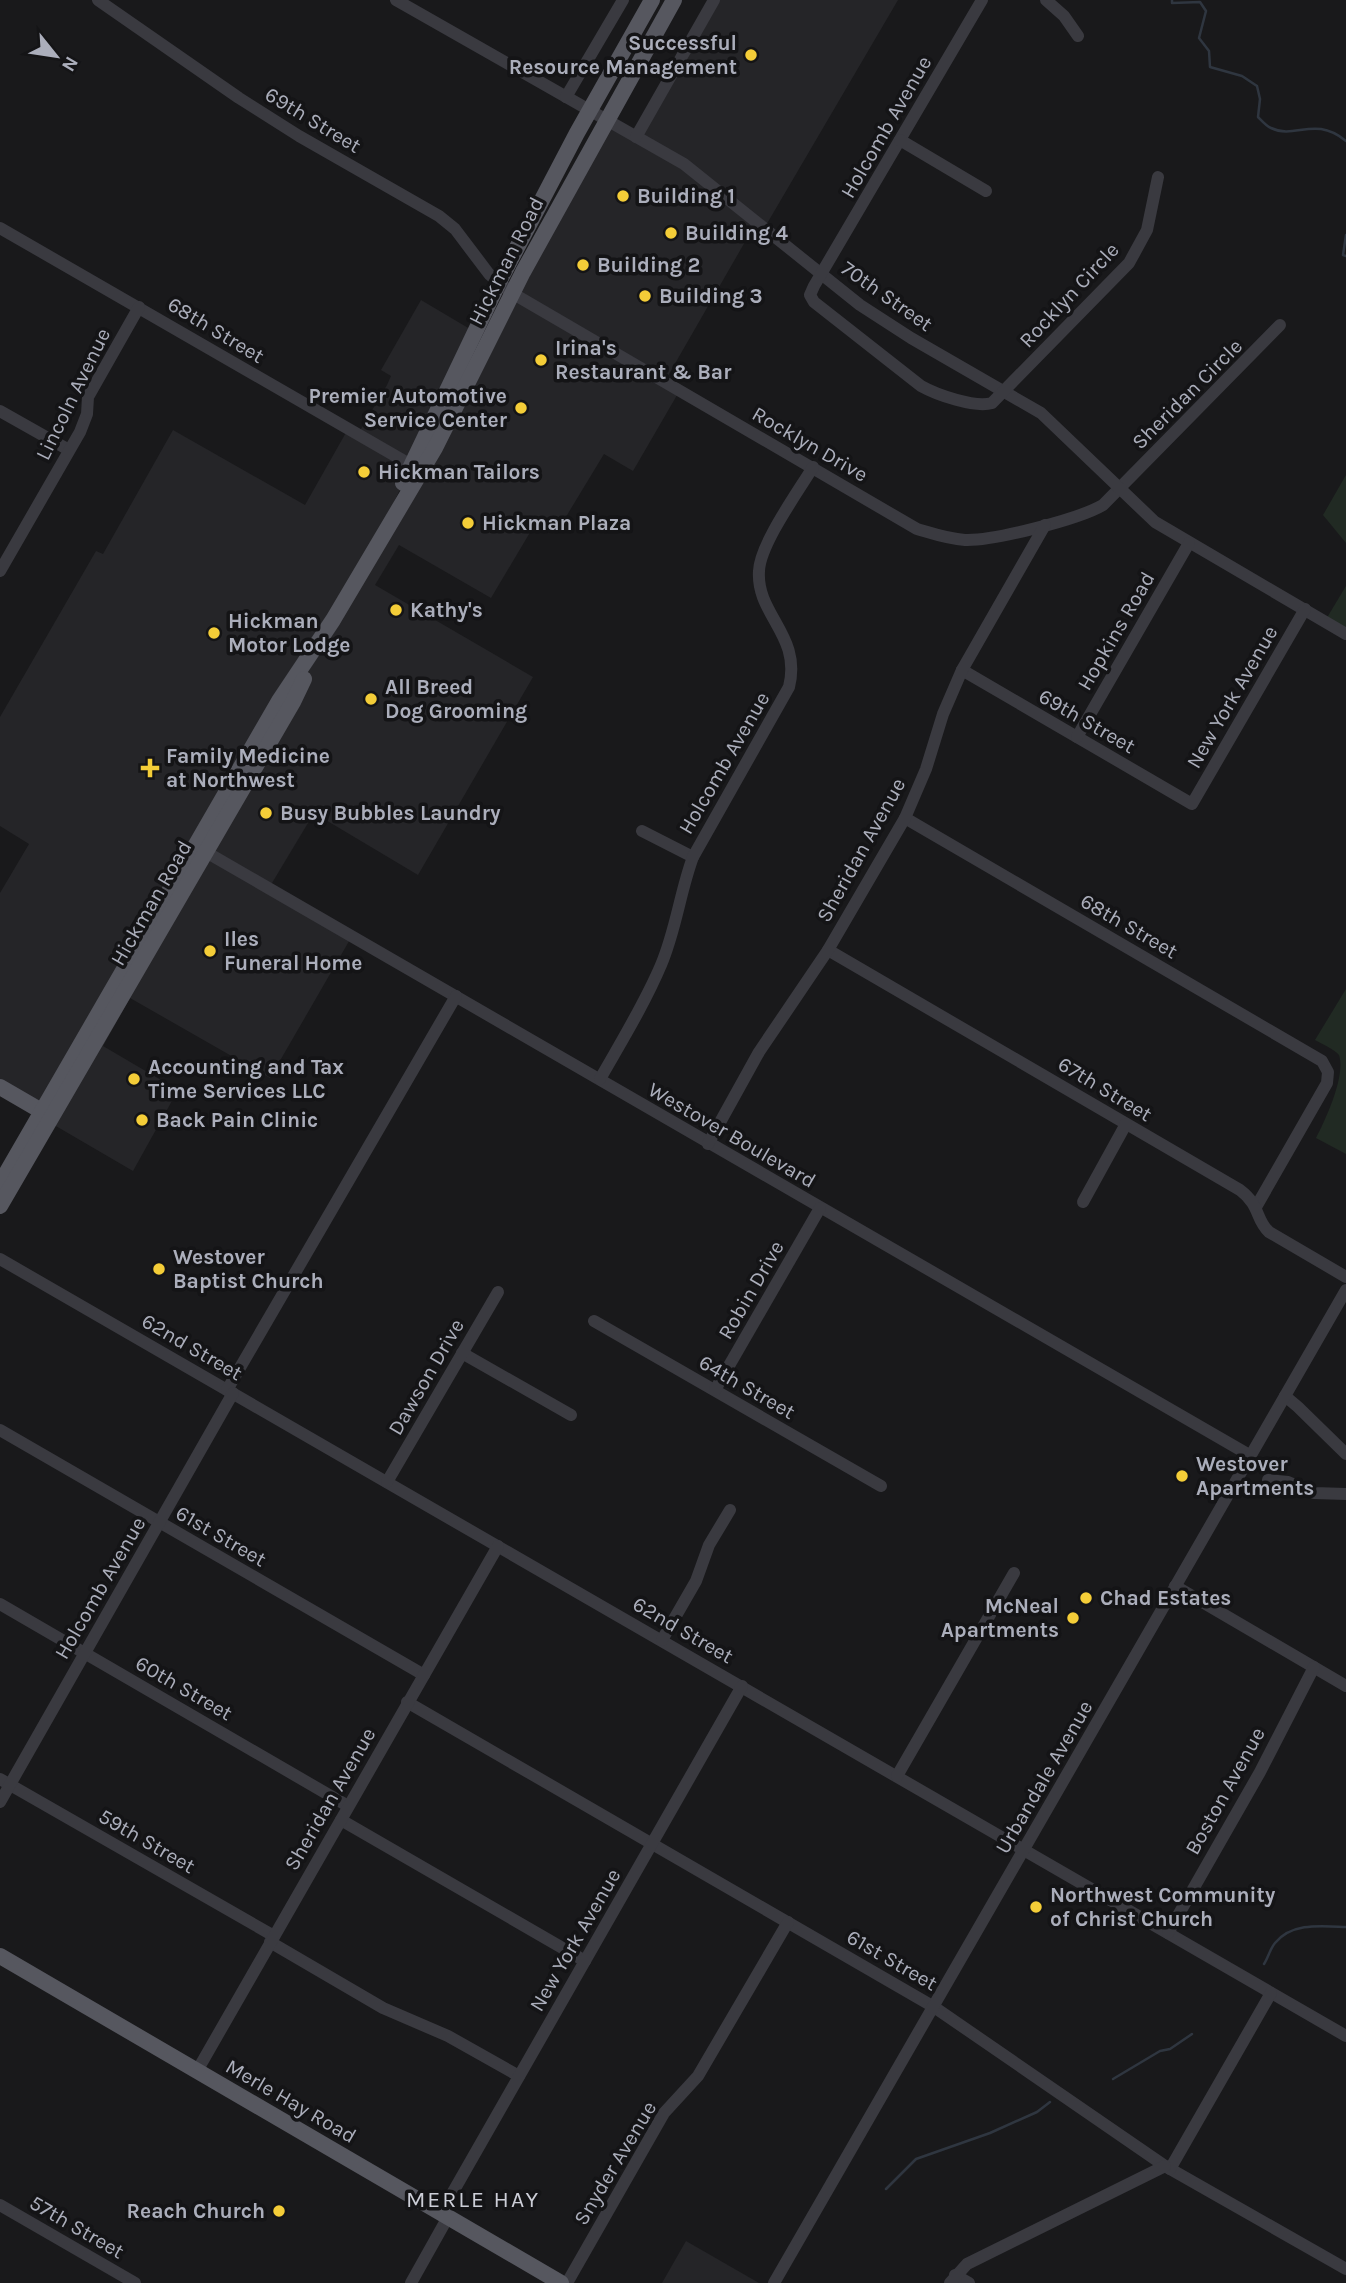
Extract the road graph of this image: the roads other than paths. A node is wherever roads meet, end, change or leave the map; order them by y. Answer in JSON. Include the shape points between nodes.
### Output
{"nodes":[{"id":1,"x":98,"y":0,"type":"edge"},
{"id":2,"x":396,"y":0,"type":"edge"},
{"id":3,"x":623,"y":0,"type":"edge"},
{"id":4,"x":652,"y":0,"type":"edge"},
{"id":5,"x":674,"y":0,"type":"edge"},
{"id":6,"x":714,"y":0,"type":"edge"},
{"id":7,"x":982,"y":0,"type":"edge"},
{"id":8,"x":1046,"y":0,"type":"edge"},
{"id":9,"x":1078,"y":36,"type":"dead end"},
{"id":10,"x":566,"y":97,"type":"junction"},
{"id":11,"x":590,"y":111,"type":"junction"},
{"id":12,"x":606,"y":120,"type":"junction"},
{"id":13,"x":636,"y":137,"type":"junction"},
{"id":14,"x":900,"y":140,"type":"junction"},
{"id":15,"x":1158,"y":177,"type":"dead end"},
{"id":16,"x":986,"y":191,"type":"dead end"},
{"id":17,"x":0,"y":228,"type":"edge"},
{"id":18,"x":822,"y":273,"type":"junction"},
{"id":19,"x":499,"y":282,"type":"junction"},
{"id":20,"x":512,"y":293,"type":"junction"},
{"id":21,"x":139,"y":307,"type":"junction"},
{"id":22,"x":1280,"y":325,"type":"dead end"},
{"id":23,"x":1004,"y":391,"type":"junction"},
{"id":24,"x":0,"y":411,"type":"edge"},
{"id":25,"x":69,"y":450,"type":"junction"},
{"id":26,"x":813,"y":467,"type":"junction"},
{"id":27,"x":416,"y":468,"type":"junction"},
{"id":28,"x":1120,"y":489,"type":"junction"},
{"id":29,"x":1045,"y":525,"type":"junction"},
{"id":30,"x":1189,"y":543,"type":"junction"},
{"id":31,"x":0,"y":570,"type":"edge"},
{"id":32,"x":1305,"y":610,"type":"junction"},
{"id":33,"x":1346,"y":634,"type":"edge"},
{"id":34,"x":962,"y":670,"type":"junction"},
{"id":35,"x":1077,"y":737,"type":"junction"},
{"id":36,"x":1192,"y":804,"type":"joint"},
{"id":37,"x":905,"y":818,"type":"junction"},
{"id":38,"x":642,"y":831,"type":"dead end"},
{"id":39,"x":200,"y":848,"type":"junction"},
{"id":40,"x":693,"y":857,"type":"junction"},
{"id":41,"x":828,"y":950,"type":"junction"},
{"id":42,"x":456,"y":996,"type":"junction"},
{"id":43,"x":600,"y":1079,"type":"junction"},
{"id":44,"x":0,"y":1087,"type":"edge"},
{"id":45,"x":46,"y":1114,"type":"junction"},
{"id":46,"x":1126,"y":1124,"type":"junction"},
{"id":47,"x":708,"y":1144,"type":"junction"},
{"id":48,"x":0,"y":1184,"type":"edge"},
{"id":49,"x":1083,"y":1202,"type":"dead end"},
{"id":50,"x":0,"y":1206,"type":"edge"},
{"id":51,"x":1256,"y":1207,"type":"junction"},
{"id":52,"x":820,"y":1208,"type":"junction"},
{"id":53,"x":0,"y":1259,"type":"edge"},
{"id":54,"x":1346,"y":1278,"type":"edge"},
{"id":55,"x":1346,"y":1290,"type":"edge"},
{"id":56,"x":498,"y":1292,"type":"dead end"},
{"id":57,"x":594,"y":1321,"type":"dead end"},
{"id":58,"x":462,"y":1353,"type":"junction"},
{"id":59,"x":715,"y":1391,"type":"junction"},
{"id":60,"x":230,"y":1392,"type":"junction"},
{"id":61,"x":1285,"y":1396,"type":"junction"},
{"id":62,"x":570,"y":1415,"type":"dead end"},
{"id":63,"x":0,"y":1430,"type":"edge"},
{"id":64,"x":1346,"y":1454,"type":"edge"},
{"id":65,"x":1251,"y":1456,"type":"junction"},
{"id":66,"x":1268,"y":1480,"type":"dead end"},
{"id":67,"x":387,"y":1482,"type":"junction"},
{"id":68,"x":881,"y":1486,"type":"dead end"},
{"id":69,"x":1346,"y":1494,"type":"edge"},
{"id":70,"x":730,"y":1510,"type":"dead end"},
{"id":71,"x":160,"y":1522,"type":"junction"},
{"id":72,"x":498,"y":1546,"type":"junction"},
{"id":73,"x":1014,"y":1573,"type":"dead end"},
{"id":74,"x":1175,"y":1586,"type":"junction"},
{"id":75,"x":0,"y":1604,"type":"edge"},
{"id":76,"x":662,"y":1640,"type":"junction"},
{"id":77,"x":85,"y":1653,"type":"junction"},
{"id":78,"x":1314,"y":1667,"type":"junction"},
{"id":79,"x":424,"y":1675,"type":"junction"},
{"id":80,"x":742,"y":1686,"type":"junction"},
{"id":81,"x":1346,"y":1686,"type":"edge"},
{"id":82,"x":407,"y":1702,"type":"junction"},
{"id":83,"x":897,"y":1776,"type":"junction"},
{"id":84,"x":5,"y":1782,"type":"edge"},
{"id":85,"x":0,"y":1802,"type":"edge"},
{"id":86,"x":348,"y":1806,"type":"junction"},
{"id":87,"x":341,"y":1820,"type":"junction"},
{"id":88,"x":652,"y":1843,"type":"junction"},
{"id":89,"x":1024,"y":1849,"type":"junction"},
{"id":90,"x":788,"y":1922,"type":"junction"},
{"id":91,"x":1168,"y":1933,"type":"junction"},
{"id":92,"x":272,"y":1939,"type":"junction"},
{"id":93,"x":0,"y":1956,"type":"edge"},
{"id":94,"x":585,"y":1961,"type":"junction"},
{"id":95,"x":1272,"y":1993,"type":"junction"},
{"id":96,"x":934,"y":2007,"type":"junction"},
{"id":97,"x":1346,"y":2036,"type":"edge"},
{"id":98,"x":197,"y":2071,"type":"junction"},
{"id":99,"x":519,"y":2076,"type":"junction"},
{"id":100,"x":1168,"y":2167,"type":"junction"},
{"id":101,"x":0,"y":2205,"type":"edge"},
{"id":102,"x":444,"y":2215,"type":"junction"},
{"id":103,"x":1346,"y":2269,"type":"edge"},
{"id":104,"x":953,"y":2279,"type":"edge"},
{"id":105,"x":135,"y":2283,"type":"edge"},
{"id":106,"x":411,"y":2283,"type":"edge"},
{"id":107,"x":561,"y":2283,"type":"edge"},
{"id":108,"x":567,"y":2283,"type":"edge"},
{"id":109,"x":774,"y":2283,"type":"edge"},
{"id":110,"x":969,"y":2283,"type":"edge"}],
"edges":[{"from":1,"to":19,"type":"street","name":"69th Street","via":[[239,98],[439,216]]},
{"from":2,"to":10,"type":"street","name":"70th Street"},
{"from":3,"to":10,"type":"street"},
{"from":4,"to":11,"type":"main road","name":"Hickman Road"},
{"from":5,"to":12,"type":"main road","name":"Hickman Road"},
{"from":6,"to":13,"type":"street"},
{"from":7,"to":14,"type":"street","name":"Holcomb Avenue"},
{"from":8,"to":9,"type":"street"},
{"from":10,"to":11,"type":"street","name":"70th Street"},
{"from":11,"to":12,"type":"street","name":"70th Street"},
{"from":11,"to":19,"type":"main road","name":"Hickman Road"},
{"from":12,"to":13,"type":"street","name":"70th Street"},
{"from":12,"to":20,"type":"main road","name":"Hickman Road"},
{"from":13,"to":18,"type":"street","name":"70th Street","via":[[710,183]]},
{"from":14,"to":16,"type":"street"},
{"from":14,"to":18,"type":"street","name":"Holcomb Avenue"},
{"from":15,"to":23,"type":"street","name":"Rocklyn Circle","via":[[1147,230],[1129,263]]},
{"from":17,"to":21,"type":"street","name":"68th Street"},
{"from":18,"to":23,"type":"street","name":"70th Street","via":[[860,305]]},
{"from":18,"to":23,"type":"street","name":"Holcomb Avenue","via":[[810,295],[814,302],[921,386],[982,405],[992,403]]},
{"from":19,"to":20,"type":"street","name":"Rocklyn Drive"},
{"from":19,"to":27,"type":"main road","name":"Hickman Road"},
{"from":20,"to":26,"type":"street","name":"Rocklyn Drive"},
{"from":20,"to":27,"type":"main road","name":"Hickman Road","via":[[435,448]]},
{"from":21,"to":25,"type":"street","name":"Lincoln Avenue","via":[[88,397],[87,414]]},
{"from":21,"to":27,"type":"street","name":"68th Street"},
{"from":22,"to":28,"type":"street","name":"Sheridan Circle"},
{"from":23,"to":28,"type":"street","name":"70th Street","via":[[1041,413]]},
{"from":24,"to":25,"type":"street"},
{"from":25,"to":31,"type":"street","name":"Lincoln Avenue"},
{"from":26,"to":29,"type":"street","name":"Rocklyn Drive","via":[[918,528],[944,538],[980,539]]},
{"from":26,"to":40,"type":"street","name":"Holcomb Avenue","via":[[765,549],[759,569],[763,597],[792,657],[789,687]]},
{"from":27,"to":39,"type":"main road","name":"Hickman Road","via":[[378,543],[279,701]]},
{"from":28,"to":29,"type":"street","name":"Rocklyn Drive","via":[[1089,513]]},
{"from":28,"to":30,"type":"street","name":"70th Street","via":[[1155,522]]},
{"from":29,"to":34,"type":"street","name":"Sheridan Avenue"},
{"from":30,"to":32,"type":"street","name":"70th Street"},
{"from":30,"to":35,"type":"street","name":"Hopkins Road"},
{"from":32,"to":33,"type":"street","name":"70th Street"},
{"from":32,"to":36,"type":"street","name":"New York Avenue"},
{"from":34,"to":35,"type":"street","name":"69th Street"},
{"from":34,"to":37,"type":"street","name":"Sheridan Avenue"},
{"from":35,"to":36,"type":"street","name":"69th Street"},
{"from":37,"to":41,"type":"street","name":"Sheridan Avenue"},
{"from":37,"to":51,"type":"street","name":"68th Street","via":[[1322,1061],[1327,1083]]},
{"from":38,"to":40,"type":"street"},
{"from":39,"to":42,"type":"street","name":"Westover Boulevard"},
{"from":39,"to":45,"type":"main road","name":"Hickman Road"},
{"from":40,"to":43,"type":"street","name":"Holcomb Avenue","via":[[661,964]]},
{"from":41,"to":46,"type":"street","name":"67th Street"},
{"from":41,"to":47,"type":"street","name":"Sheridan Avenue","via":[[760,1052]]},
{"from":42,"to":43,"type":"street","name":"Westover Boulevard"},
{"from":42,"to":60,"type":"street","name":"Holcomb Avenue"},
{"from":43,"to":47,"type":"street","name":"Westover Boulevard"},
{"from":44,"to":45,"type":"main road"},
{"from":45,"to":48,"type":"main road","name":"Hickman Road"},
{"from":45,"to":50,"type":"main road","name":"Hickman Road"},
{"from":46,"to":49,"type":"street"},
{"from":46,"to":51,"type":"street","name":"67th Street","via":[[1240,1190]]},
{"from":47,"to":52,"type":"street","name":"Westover Boulevard"},
{"from":51,"to":54,"type":"street","name":"67th Street","via":[[1269,1232]]},
{"from":52,"to":59,"type":"street","name":"Robin Drive"},
{"from":52,"to":65,"type":"street","name":"Westover Boulevard"},
{"from":53,"to":60,"type":"street","name":"62nd Street"},
{"from":55,"to":61,"type":"street","name":"Urbandale Avenue"},
{"from":56,"to":58,"type":"street","name":"Dawson Drive"},
{"from":57,"to":59,"type":"street","name":"64th Street"},
{"from":58,"to":62,"type":"street"},
{"from":58,"to":67,"type":"street","name":"Dawson Drive"},
{"from":59,"to":68,"type":"street","name":"64th Street"},
{"from":60,"to":67,"type":"street","name":"62nd Street"},
{"from":60,"to":71,"type":"street","name":"Holcomb Avenue"},
{"from":61,"to":64,"type":"street"},
{"from":61,"to":65,"type":"street","name":"Urbandale Avenue"},
{"from":63,"to":71,"type":"street","name":"61st Street"},
{"from":65,"to":74,"type":"street","name":"Urbandale Avenue"},
{"from":66,"to":69,"type":"street","via":[[1288,1482],[1314,1493]]},
{"from":67,"to":72,"type":"street","name":"62nd Street"},
{"from":70,"to":76,"type":"street"},
{"from":71,"to":77,"type":"street","name":"Holcomb Avenue"},
{"from":71,"to":79,"type":"street","name":"61st Street"},
{"from":72,"to":76,"type":"street","name":"62nd Street"},
{"from":72,"to":79,"type":"street","name":"Sheridan Avenue"},
{"from":73,"to":83,"type":"street"},
{"from":74,"to":78,"type":"street"},
{"from":74,"to":89,"type":"street","name":"Urbandale Avenue"},
{"from":75,"to":77,"type":"street","name":"60th Street"},
{"from":76,"to":80,"type":"street","name":"62nd Street"},
{"from":77,"to":84,"type":"street","name":"Holcomb Avenue"},
{"from":77,"to":86,"type":"street","name":"60th Street"},
{"from":78,"to":81,"type":"street"},
{"from":78,"to":91,"type":"street","name":"Boston Avenue"},
{"from":79,"to":82,"type":"street","name":"Sheridan Avenue"},
{"from":80,"to":83,"type":"street","name":"62nd Street"},
{"from":80,"to":88,"type":"street","name":"New York Avenue"},
{"from":82,"to":86,"type":"street","name":"Sheridan Avenue"},
{"from":82,"to":88,"type":"street","name":"61st Street"},
{"from":83,"to":89,"type":"street","name":"62nd Street"},
{"from":84,"to":85,"type":"street","name":"Holcomb Avenue"},
{"from":84,"to":92,"type":"street","name":"59th Street"},
{"from":86,"to":87,"type":"street","name":"Sheridan Avenue"},
{"from":87,"to":92,"type":"street","name":"Sheridan Avenue"},
{"from":87,"to":94,"type":"street"},
{"from":88,"to":90,"type":"street","name":"61st Street"},
{"from":88,"to":94,"type":"street","name":"New York Avenue"},
{"from":89,"to":91,"type":"street","name":"62nd Street"},
{"from":89,"to":96,"type":"street","name":"Urbandale Avenue"},
{"from":90,"to":96,"type":"street","name":"61st Street"},
{"from":90,"to":108,"type":"street","name":"Snyder Avenue","via":[[698,2076],[664,2113]]},
{"from":91,"to":95,"type":"street","name":"62nd Street"},
{"from":92,"to":98,"type":"street","name":"Sheridan Avenue"},
{"from":92,"to":99,"type":"street","name":"59th Street","via":[[383,2008],[448,2036]]},
{"from":93,"to":98,"type":"main road","name":"Merle Hay Road"},
{"from":94,"to":99,"type":"street","name":"New York Avenue"},
{"from":95,"to":97,"type":"street","name":"62nd Street"},
{"from":95,"to":100,"type":"street"},
{"from":96,"to":100,"type":"street","name":"61st Street"},
{"from":96,"to":109,"type":"street","name":"Urbandale Avenue"},
{"from":98,"to":102,"type":"main road","name":"Merle Hay Road"},
{"from":99,"to":102,"type":"street","name":"New York Avenue"},
{"from":100,"to":103,"type":"street","name":"61st Street"},
{"from":100,"to":104,"type":"street","via":[[967,2264]]},
{"from":101,"to":105,"type":"street","name":"57th Street"},
{"from":102,"to":106,"type":"street","name":"New York Avenue"},
{"from":102,"to":107,"type":"main road","name":"Merle Hay Road"},
{"from":104,"to":110,"type":"street"}]}
